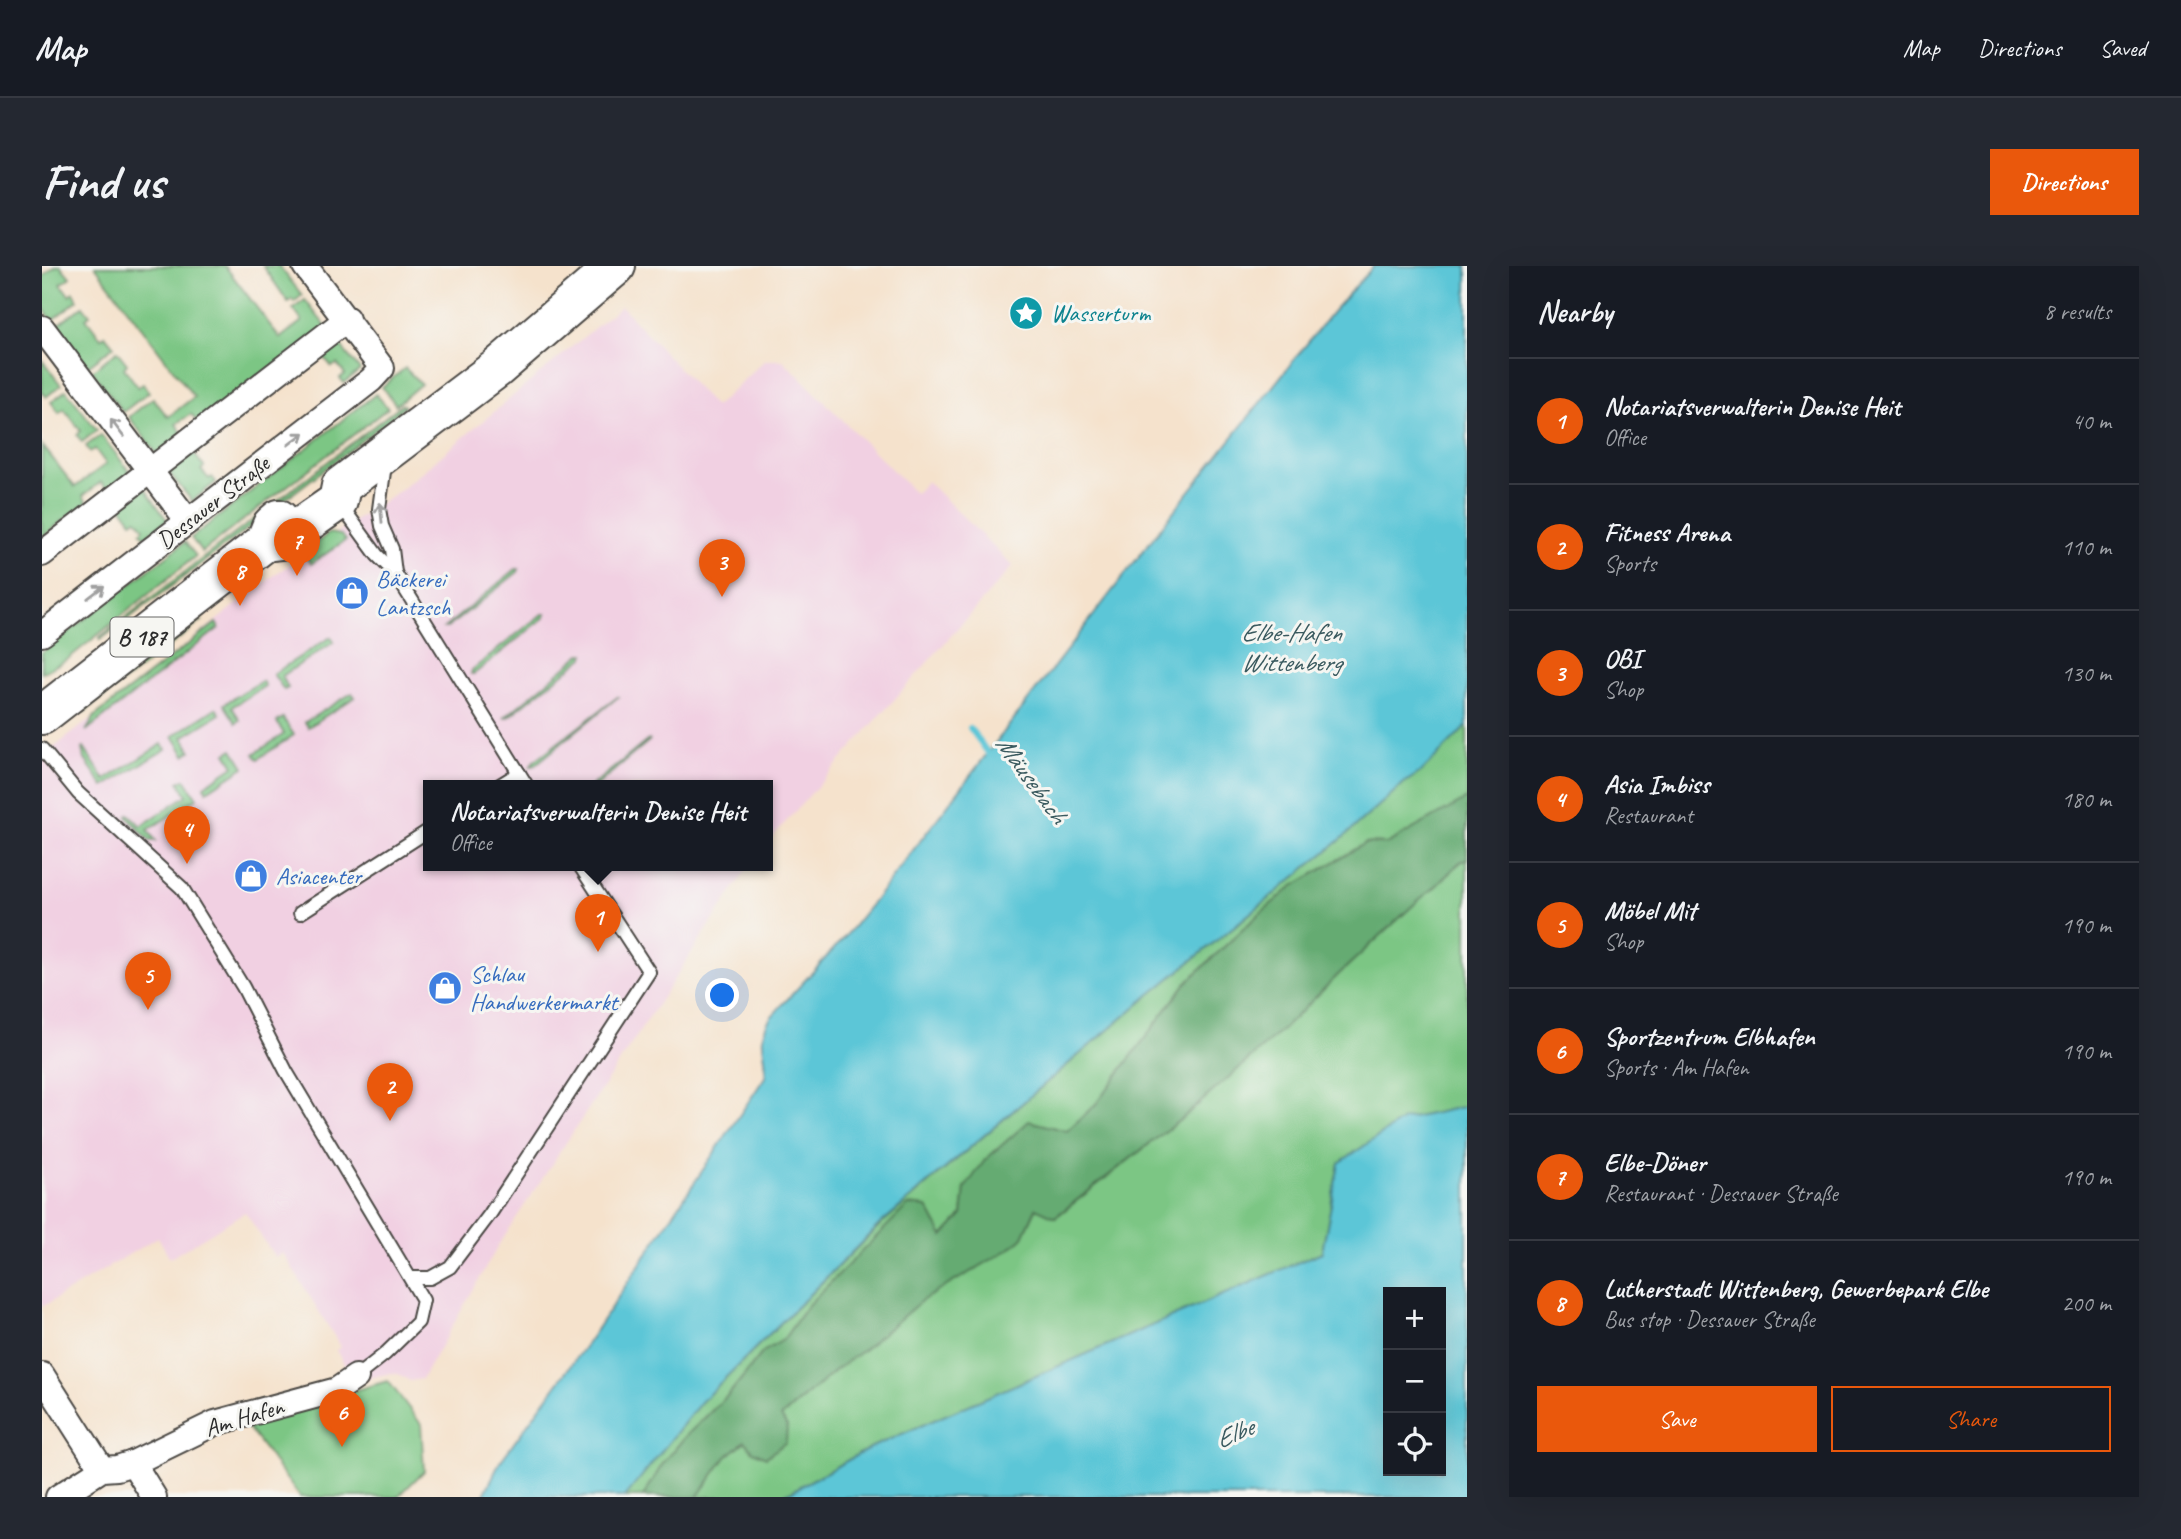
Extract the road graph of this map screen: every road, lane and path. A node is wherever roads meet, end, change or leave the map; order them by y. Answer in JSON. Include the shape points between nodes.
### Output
{"nodes":[{"id":1,"x":304,"y":266,"type":"edge"},
{"id":2,"x":616,"y":266,"type":"edge"},
{"id":3,"x":346,"y":319,"type":"junction"},
{"id":4,"x":42,"y":328,"type":"edge"},
{"id":5,"x":387,"y":451,"type":"junction"},
{"id":6,"x":150,"y":471,"type":"junction"},
{"id":7,"x":339,"y":493,"type":"junction"},
{"id":8,"x":188,"y":521,"type":"junction"},
{"id":9,"x":42,"y":554,"type":"edge"},
{"id":10,"x":395,"y":573,"type":"junction"},
{"id":11,"x":42,"y":634,"type":"edge"},
{"id":12,"x":42,"y":715,"type":"edge"},
{"id":13,"x":42,"y":749,"type":"edge"},
{"id":14,"x":519,"y":773,"type":"junction"},
{"id":15,"x":508,"y":780,"type":"edge"},
{"id":16,"x":523,"y":780,"type":"edge"},
{"id":17,"x":423,"y":834,"type":"edge"},
{"id":18,"x":583,"y":871,"type":"edge"},
{"id":19,"x":300,"y":913,"type":"dead end"},
{"id":20,"x":411,"y":1278,"type":"junction"},
{"id":21,"x":42,"y":1375,"type":"edge"},
{"id":22,"x":356,"y":1377,"type":"joint"},
{"id":23,"x":134,"y":1463,"type":"junction"},
{"id":24,"x":102,"y":1469,"type":"junction"},
{"id":25,"x":58,"y":1497,"type":"edge"},
{"id":26,"x":154,"y":1497,"type":"edge"}],
"edges":[{"from":1,"to":3,"type":"street"},
{"from":2,"to":5,"type":"main road","number":"B 187","via":[[496,369]]},
{"from":3,"to":6,"type":"street"},
{"from":8,"to":3,"type":"street","name":"Dessauer Straße","one_way":true,"via":[[382,368]]},
{"from":6,"to":4,"type":"street","one_way":true},
{"from":5,"to":7,"type":"main road","number":"B 187"},
{"from":10,"to":5,"type":"lane","one_way":true,"via":[[379,509]]},
{"from":6,"to":8,"type":"street"},
{"from":6,"to":9,"type":"street"},
{"from":7,"to":10,"type":"lane","via":[[377,555]]},
{"from":7,"to":12,"type":"main road","number":"B 187","via":[[326,484],[316,491],[272,525],[265,542]]},
{"from":11,"to":8,"type":"street","name":"Dessauer Straße","one_way":true},
{"from":10,"to":14,"type":"lane"},
{"from":13,"to":20,"type":"lane","via":[[78,793],[182,888]]},
{"from":14,"to":15,"type":"lane"},
{"from":14,"to":16,"type":"lane"},
{"from":17,"to":19,"type":"lane"},
{"from":18,"to":20,"type":"lane","via":[[649,972],[490,1214],[450,1267],[430,1278]]},
{"from":20,"to":22,"type":"lane","via":[[423,1300],[418,1322]]},
{"from":21,"to":24,"type":"street"},
{"from":22,"to":23,"type":"street","name":"Am Hafen","via":[[319,1396],[215,1423]]},
{"from":23,"to":24,"type":"street","name":"Am Hafen"},
{"from":23,"to":26,"type":"street"},
{"from":24,"to":25,"type":"street"}]}
